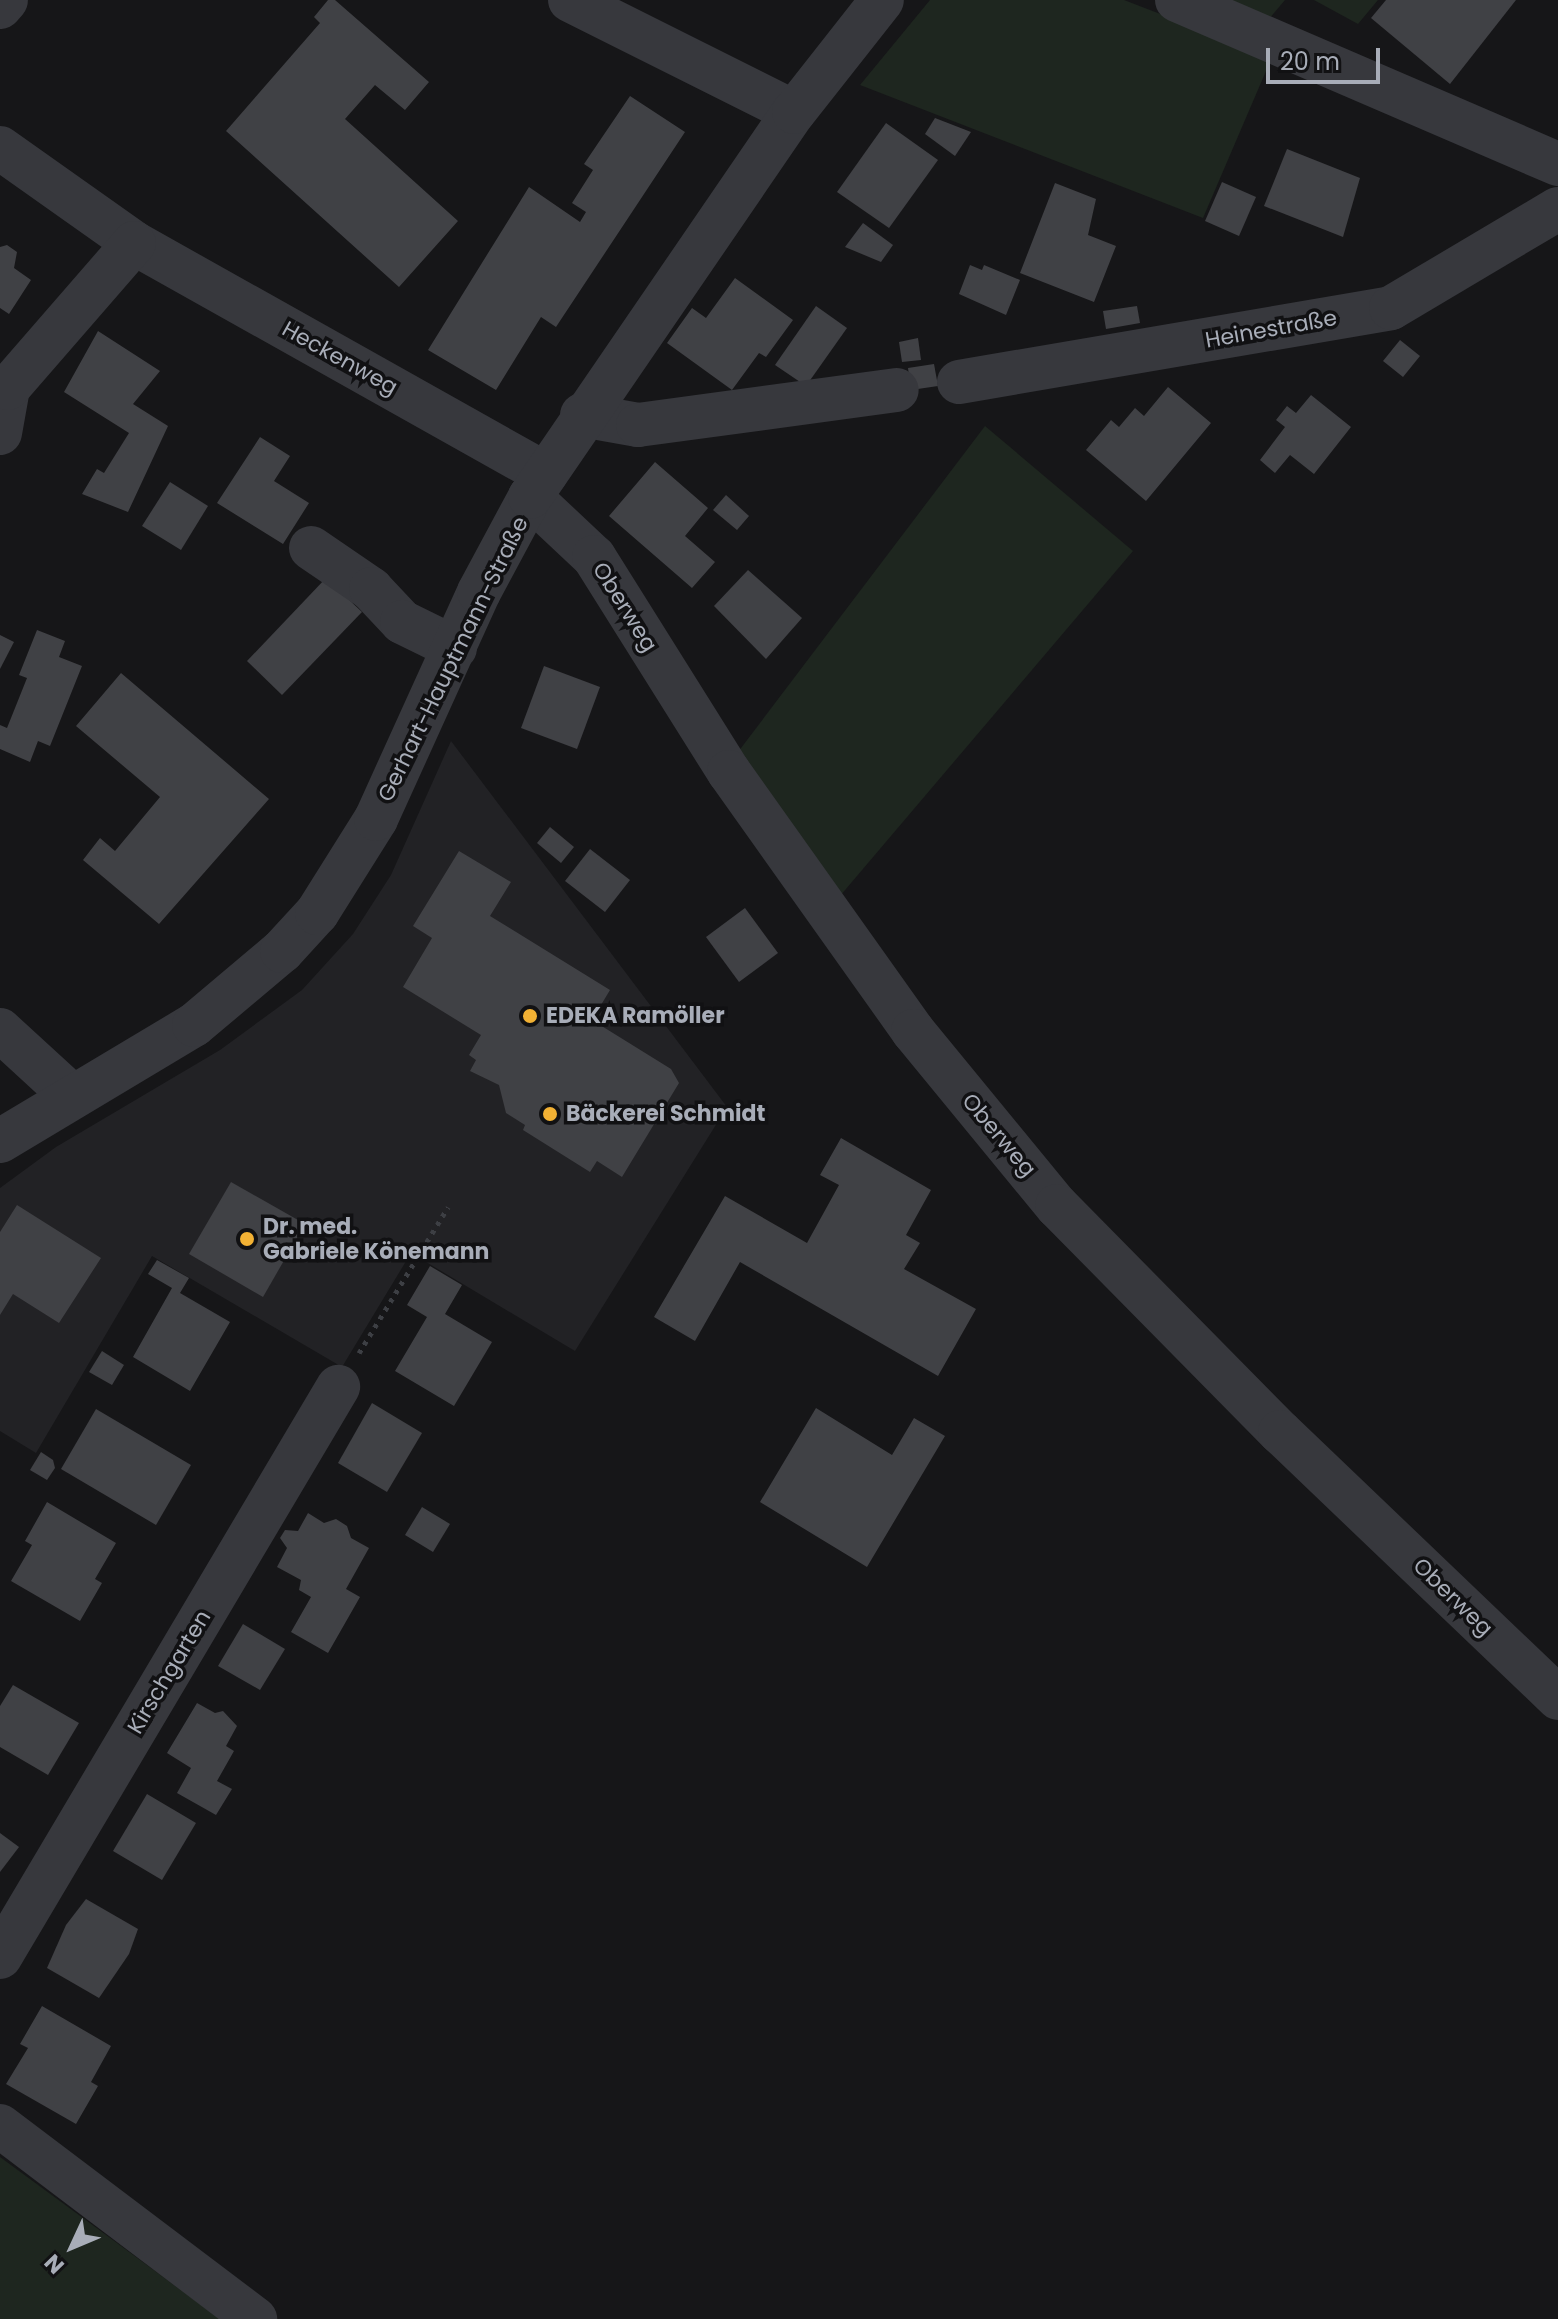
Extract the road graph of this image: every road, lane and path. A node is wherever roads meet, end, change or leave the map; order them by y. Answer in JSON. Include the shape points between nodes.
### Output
{"nodes":[{"id":1,"x":6,"y":0,"type":"edge"},
{"id":2,"x":570,"y":0,"type":"edge"},
{"id":3,"x":882,"y":0,"type":"edge"},
{"id":4,"x":1177,"y":0,"type":"edge"},
{"id":5,"x":0,"y":7,"type":"edge"},
{"id":6,"x":794,"y":112,"type":"junction"},
{"id":7,"x":0,"y":148,"type":"edge"},
{"id":8,"x":1558,"y":164,"type":"edge"},
{"id":9,"x":1558,"y":209,"type":"edge"},
{"id":10,"x":134,"y":243,"type":"junction"},
{"id":11,"x":959,"y":382,"type":"dead end"},
{"id":12,"x":897,"y":390,"type":"dead end"},
{"id":13,"x":582,"y":415,"type":"junction"},
{"id":14,"x":0,"y":433,"type":"edge"},
{"id":15,"x":538,"y":486,"type":"junction"},
{"id":16,"x":311,"y":548,"type":"dead end"},
{"id":17,"x":455,"y":648,"type":"junction"},
{"id":18,"x":0,"y":1030,"type":"edge"},
{"id":19,"x":72,"y":1096,"type":"junction"},
{"id":20,"x":1,"y":1139,"type":"edge"},
{"id":21,"x":448,"y":1207,"type":"dead end"},
{"id":22,"x":338,"y":1387,"type":"joint"},
{"id":23,"x":1558,"y":1698,"type":"edge"},
{"id":24,"x":0,"y":1957,"type":"edge"},
{"id":25,"x":0,"y":2126,"type":"edge"},
{"id":26,"x":255,"y":2319,"type":"edge"}],
"edges":[{"from":1,"to":5,"type":"street"},
{"from":2,"to":6,"type":"street"},
{"from":3,"to":6,"type":"street","name":"Gerhart-Hauptmann-Straße"},
{"from":4,"to":8,"type":"street"},
{"from":6,"to":13,"type":"street","name":"Gerhart-Hauptmann-Straße"},
{"from":7,"to":10,"type":"street","name":"Heckenweg"},
{"from":9,"to":11,"type":"street","name":"Heinestraße","via":[[1391,308]]},
{"from":10,"to":14,"type":"street","via":[[8,388]]},
{"from":10,"to":15,"type":"street","name":"Heckenweg"},
{"from":12,"to":13,"type":"street","via":[[638,425]]},
{"from":13,"to":15,"type":"street","name":"Gerhart-Hauptmann-Straße"},
{"from":15,"to":17,"type":"street","name":"Gerhart-Hauptmann-Straße"},
{"from":15,"to":23,"type":"street","name":"Oberweg","via":[[594,557],[729,772],[913,1031],[1057,1206],[1280,1432]]},
{"from":16,"to":17,"type":"street","via":[[371,589],[402,622]]},
{"from":17,"to":19,"type":"street","name":"Gerhart-Hauptmann-Straße","via":[[376,819],[317,913],[282,951],[194,1025]]},
{"from":18,"to":19,"type":"street"},
{"from":19,"to":20,"type":"street","name":"Gerhart-Hauptmann-Straße"},
{"from":21,"to":22,"type":"path"},
{"from":22,"to":24,"type":"street","name":"Kirschgarten"},
{"from":25,"to":26,"type":"street"}]}
